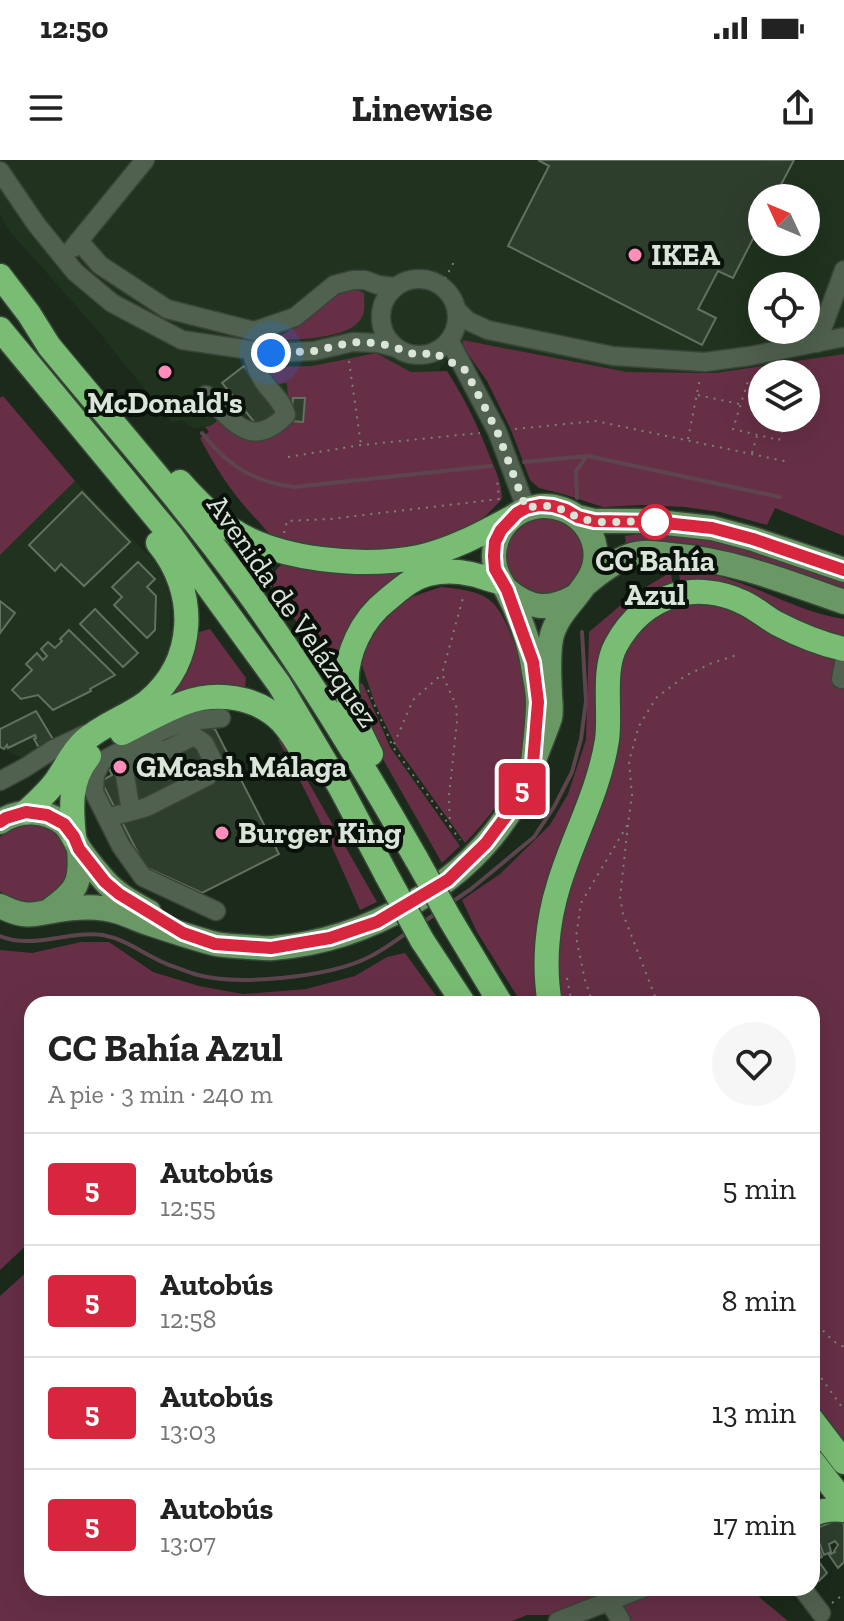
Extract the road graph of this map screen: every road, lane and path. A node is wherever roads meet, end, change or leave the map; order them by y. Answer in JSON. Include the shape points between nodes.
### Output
{"nodes":[{"id":1,"x":145,"y":160,"type":"edge"},
{"id":2,"x":0,"y":171,"type":"edge"},
{"id":3,"x":79,"y":241,"type":"junction"},
{"id":4,"x":62,"y":258,"type":"junction"},
{"id":5,"x":455,"y":260,"type":"dead end"},
{"id":6,"x":844,"y":270,"type":"edge"},
{"id":7,"x":0,"y":276,"type":"edge"},
{"id":8,"x":353,"y":280,"type":"junction"},
{"id":9,"x":441,"y":286,"type":"junction"},
{"id":10,"x":394,"y":287,"type":"junction"},
{"id":11,"x":456,"y":309,"type":"junction"},
{"id":12,"x":381,"y":313,"type":"junction"},
{"id":13,"x":29,"y":314,"type":"junction"},
{"id":14,"x":0,"y":329,"type":"edge"},
{"id":15,"x":488,"y":330,"type":"junction"},
{"id":16,"x":451,"y":335,"type":"junction"},
{"id":17,"x":820,"y":335,"type":"edge"},
{"id":18,"x":844,"y":337,"type":"edge"},
{"id":19,"x":820,"y":342,"type":"edge"},
{"id":20,"x":350,"y":343,"type":"junction"},
{"id":21,"x":812,"y":344,"type":"edge"},
{"id":22,"x":397,"y":348,"type":"junction"},
{"id":23,"x":251,"y":350,"type":"junction"},
{"id":24,"x":433,"y":352,"type":"junction"},
{"id":25,"x":705,"y":362,"type":"junction"},
{"id":26,"x":465,"y":370,"type":"junction"},
{"id":27,"x":748,"y":381,"type":"edge"},
{"id":28,"x":206,"y":395,"type":"dead end"},
{"id":29,"x":697,"y":395,"type":"junction"},
{"id":30,"x":741,"y":405,"type":"junction"},
{"id":31,"x":66,"y":411,"type":"junction"},
{"id":32,"x":511,"y":430,"type":"dead end"},
{"id":33,"x":485,"y":432,"type":"dead end"},
{"id":34,"x":782,"y":432,"type":"edge"},
{"id":35,"x":757,"y":435,"type":"junction"},
{"id":36,"x":688,"y":440,"type":"junction"},
{"id":37,"x":361,"y":445,"type":"junction"},
{"id":38,"x":752,"y":454,"type":"junction"},
{"id":39,"x":288,"y":457,"type":"dead end"},
{"id":40,"x":789,"y":462,"type":"dead end"},
{"id":41,"x":496,"y":473,"type":"dead end"},
{"id":42,"x":518,"y":514,"type":"junction"},
{"id":43,"x":578,"y":517,"type":"junction"},
{"id":44,"x":282,"y":539,"type":"dead end"},
{"id":45,"x":273,"y":567,"type":"dead end"},
{"id":46,"x":844,"y":570,"type":"edge"},
{"id":47,"x":470,"y":573,"type":"junction"},
{"id":48,"x":504,"y":586,"type":"junction"},
{"id":49,"x":581,"y":590,"type":"junction"},
{"id":50,"x":272,"y":591,"type":"dead end"},
{"id":51,"x":844,"y":602,"type":"edge"},
{"id":52,"x":844,"y":649,"type":"edge"},
{"id":53,"x":315,"y":654,"type":"dead end"},
{"id":54,"x":740,"y":654,"type":"dead end"},
{"id":55,"x":442,"y":674,"type":"junction"},
{"id":56,"x":342,"y":675,"type":"junction"},
{"id":57,"x":186,"y":712,"type":"junction"},
{"id":58,"x":221,"y":718,"type":"dead end"},
{"id":59,"x":110,"y":722,"type":"junction"},
{"id":60,"x":393,"y":747,"type":"junction"},
{"id":61,"x":533,"y":763,"type":"junction"},
{"id":62,"x":3,"y":773,"type":"edge"},
{"id":63,"x":131,"y":811,"type":"junction"},
{"id":64,"x":26,"y":812,"type":"junction"},
{"id":65,"x":391,"y":813,"type":"junction"},
{"id":66,"x":107,"y":818,"type":"junction"},
{"id":67,"x":0,"y":822,"type":"edge"},
{"id":68,"x":628,"y":824,"type":"junction"},
{"id":69,"x":450,"y":827,"type":"junction"},
{"id":70,"x":77,"y":843,"type":"junction"},
{"id":71,"x":472,"y":857,"type":"junction"},
{"id":72,"x":385,"y":871,"type":"junction"},
{"id":73,"x":0,"y":906,"type":"edge"},
{"id":74,"x":49,"y":911,"type":"junction"},
{"id":75,"x":183,"y":933,"type":"junction"},
{"id":76,"x":215,"y":944,"type":"junction"},
{"id":77,"x":566,"y":970,"type":"dead end"},
{"id":78,"x":459,"y":996,"type":"edge"},
{"id":79,"x":496,"y":996,"type":"edge"},
{"id":80,"x":549,"y":996,"type":"edge"},
{"id":81,"x":571,"y":996,"type":"edge"},
{"id":82,"x":590,"y":996,"type":"edge"},
{"id":83,"x":655,"y":996,"type":"edge"},
{"id":84,"x":820,"y":1327,"type":"edge"},
{"id":85,"x":844,"y":1347,"type":"edge"},
{"id":86,"x":820,"y":1376,"type":"edge"},
{"id":87,"x":844,"y":1410,"type":"edge"},
{"id":88,"x":820,"y":1430,"type":"edge"},
{"id":89,"x":844,"y":1462,"type":"edge"},
{"id":90,"x":820,"y":1471,"type":"edge"},
{"id":91,"x":844,"y":1502,"type":"edge"},
{"id":92,"x":844,"y":1510,"type":"edge"},
{"id":93,"x":820,"y":1512,"type":"edge"},
{"id":94,"x":622,"y":1596,"type":"edge"},
{"id":95,"x":808,"y":1596,"type":"edge"},
{"id":96,"x":609,"y":1601,"type":"junction"},
{"id":97,"x":821,"y":1613,"type":"dead end"},
{"id":98,"x":558,"y":1621,"type":"edge"},
{"id":99,"x":621,"y":1621,"type":"edge"}],
"edges":[{"from":1,"to":3,"type":"street"},
{"from":2,"to":4,"type":"street"},
{"from":3,"to":4,"type":"street"},
{"from":3,"to":8,"type":"street","via":[[100,265],[167,309],[254,331],[295,317],[334,285]]},
{"from":4,"to":23,"type":"street","via":[[112,303],[182,340]]},
{"from":5,"to":9,"type":"path"},
{"from":6,"to":17,"type":"street"},
{"from":7,"to":13,"type":"highway","name":"Avenida de Velázquez"},
{"from":8,"to":10,"type":"street"},
{"from":8,"to":12,"type":"street"},
{"from":9,"to":10,"type":"street","via":[[416,278]]},
{"from":9,"to":11,"type":"street"},
{"from":10,"to":12,"type":"street"},
{"from":11,"to":15,"type":"street"},
{"from":11,"to":16,"type":"street"},
{"from":12,"to":20,"type":"street","via":[[363,336]]},
{"from":12,"to":22,"type":"street","via":[[383,330]]},
{"from":13,"to":42,"type":"highway","via":[[59,338],[197,501],[256,543],[346,562],[421,557],[467,541]]},
{"from":13,"to":65,"type":"highway","name":"Avenida de Velázquez","via":[[49,346],[245,588]]},
{"from":14,"to":31,"type":"highway","name":"Avenida de Velázquez"},
{"from":15,"to":16,"type":"street"},
{"from":15,"to":25,"type":"street","via":[[613,356]]},
{"from":16,"to":24,"type":"street"},
{"from":16,"to":26,"type":"street"},
{"from":18,"to":19,"type":"street"},
{"from":20,"to":22,"type":"street"},
{"from":20,"to":23,"type":"street","via":[[314,351]]},
{"from":20,"to":37,"type":"path"},
{"from":21,"to":25,"type":"street"},
{"from":22,"to":24,"type":"street","via":[[421,355]]},
{"from":23,"to":28,"type":"street","via":[[259,375],[284,407],[286,415],[279,422],[268,431],[240,428]]},
{"from":24,"to":26,"type":"street"},
{"from":25,"to":29,"type":"path"},
{"from":26,"to":42,"type":"street","via":[[497,431]]},
{"from":27,"to":30,"type":"path"},
{"from":29,"to":30,"type":"path"},
{"from":29,"to":36,"type":"path"},
{"from":30,"to":35,"type":"path","via":[[733,429]]},
{"from":31,"to":59,"type":"highway","via":[[83,453],[167,554],[182,587],[187,626],[181,656],[146,702]]},
{"from":31,"to":72,"type":"highway","name":"Avenida de Velázquez","via":[[172,537],[279,684]]},
{"from":32,"to":36,"type":"path","via":[[596,421]]},
{"from":33,"to":37,"type":"path"},
{"from":34,"to":35,"type":"path","via":[[779,440]]},
{"from":35,"to":38,"type":"path"},
{"from":36,"to":38,"type":"path"},
{"from":37,"to":39,"type":"path"},
{"from":38,"to":40,"type":"path"},
{"from":41,"to":44,"type":"path","via":[[499,499],[287,521]]},
{"from":42,"to":43,"type":"main road","via":[[540,505]]},
{"from":42,"to":48,"type":"main road","via":[[495,542],[495,569]]},
{"from":43,"to":46,"type":"main road","via":[[712,528]]},
{"from":43,"to":49,"type":"main road","via":[[595,548],[593,572]]},
{"from":45,"to":50,"type":"path"},
{"from":47,"to":48,"type":"highway"},
{"from":47,"to":55,"type":"path"},
{"from":47,"to":56,"type":"highway","via":[[427,574],[403,586],[362,627]]},
{"from":48,"to":49,"type":"main road","via":[[518,600],[547,607]]},
{"from":48,"to":61,"type":"main road","via":[[533,662],[538,702]]},
{"from":49,"to":51,"type":"main road","via":[[603,569],[630,555],[652,553],[705,558]]},
{"from":49,"to":61,"type":"main road","via":[[552,636],[551,715]]},
{"from":52,"to":80,"type":"highway","via":[[795,632],[720,593],[677,594],[639,614],[625,630],[609,669],[607,741],[595,793],[551,920]]},
{"from":53,"to":56,"type":"path","via":[[329,672]]},
{"from":54,"to":68,"type":"path","via":[[685,676],[656,698],[639,726],[629,761]]},
{"from":55,"to":60,"type":"path","via":[[413,700]]},
{"from":55,"to":69,"type":"path","via":[[457,721]]},
{"from":56,"to":60,"type":"path","via":[[363,680]]},
{"from":56,"to":65,"type":"highway"},
{"from":57,"to":58,"type":"street"},
{"from":57,"to":66,"type":"street","via":[[102,761],[94,792]]},
{"from":57,"to":70,"type":"highway","via":[[110,739],[82,764],[71,803]]},
{"from":57,"to":72,"type":"highway","via":[[201,699],[228,697],[258,705],[282,722],[336,808]]},
{"from":59,"to":62,"type":"street"},
{"from":59,"to":64,"type":"highway","via":[[84,741]]},
{"from":60,"to":69,"type":"path"},
{"from":61,"to":71,"type":"main road","via":[[516,803]]},
{"from":63,"to":63,"type":"street","via":[[208,776],[213,761],[204,743],[194,736],[123,764]]},
{"from":63,"to":66,"type":"street"},
{"from":64,"to":67,"type":"main road"},
{"from":64,"to":70,"type":"main road","via":[[64,824]]},
{"from":65,"to":79,"type":"highway","name":"Avenida de Velázquez","bridge":true},
{"from":66,"to":76,"type":"street","via":[[143,877],[221,908]]},
{"from":68,"to":82,"type":"path","via":[[581,903],[576,937]]},
{"from":68,"to":83,"type":"path","via":[[621,906]]},
{"from":69,"to":71,"type":"path"},
{"from":70,"to":74,"type":"main road","via":[[81,871],[74,889]]},
{"from":70,"to":75,"type":"main road","via":[[119,894]]},
{"from":71,"to":76,"type":"main road","via":[[448,880],[377,922],[330,938],[271,948]]},
{"from":72,"to":78,"type":"highway","name":"Avenida de Velázquez","bridge":true},
{"from":73,"to":74,"type":"main road","via":[[23,915]]},
{"from":74,"to":75,"type":"main road","via":[[93,906]]},
{"from":75,"to":76,"type":"main road"},
{"from":77,"to":81,"type":"path"},
{"from":84,"to":85,"type":"path"},
{"from":86,"to":87,"type":"path"},
{"from":88,"to":89,"type":"highway"},
{"from":90,"to":91,"type":"highway"},
{"from":92,"to":93,"type":"highway"},
{"from":94,"to":96,"type":"street"},
{"from":95,"to":97,"type":"street"},
{"from":96,"to":98,"type":"street"},
{"from":96,"to":99,"type":"street"}]}
